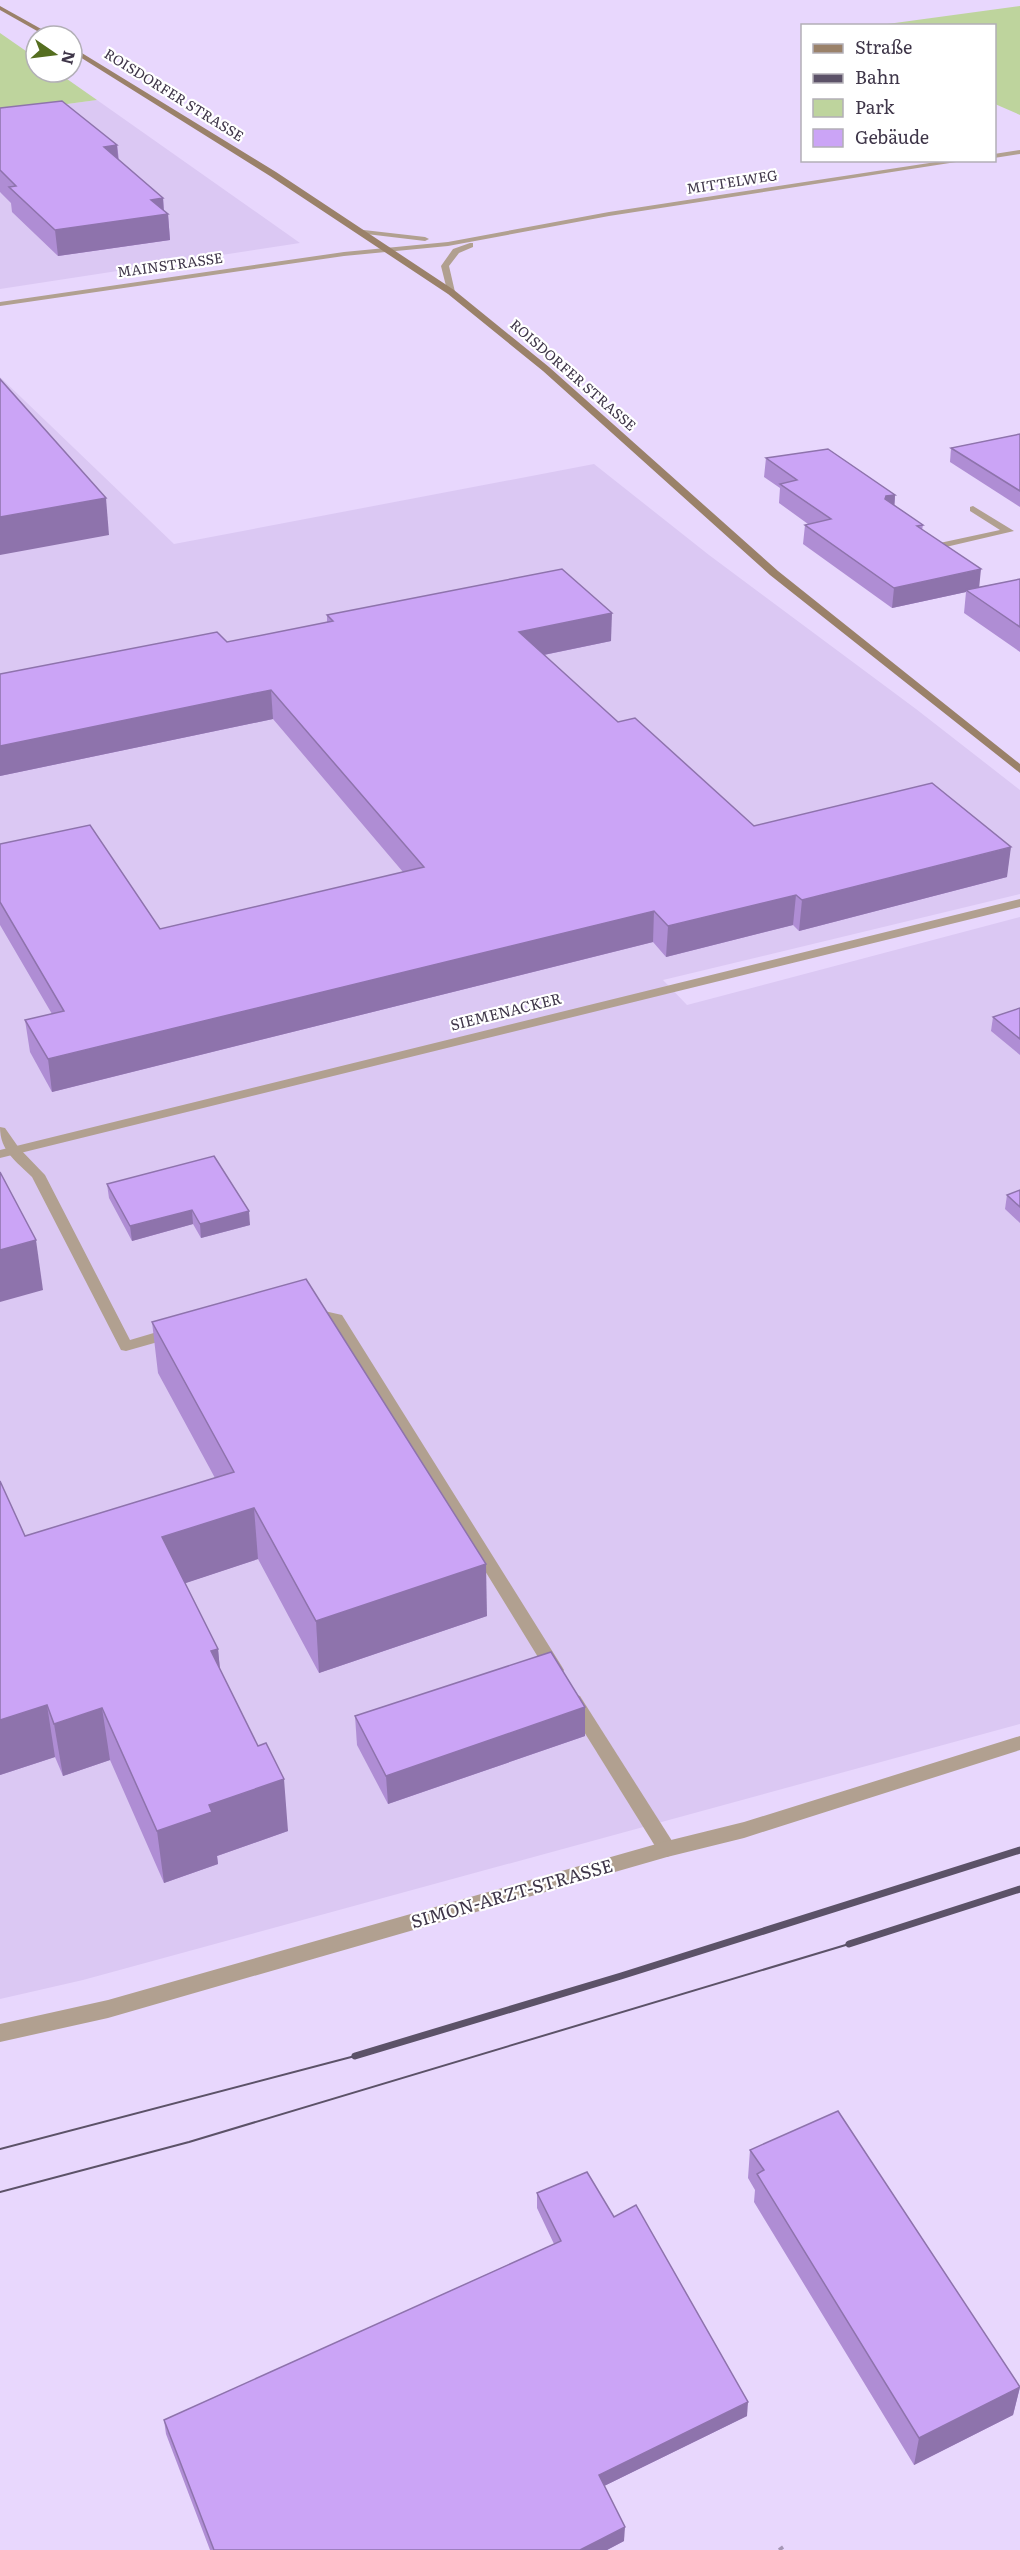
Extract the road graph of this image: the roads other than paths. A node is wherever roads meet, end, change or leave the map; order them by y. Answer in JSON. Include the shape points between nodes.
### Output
{"nodes":[{"id":1,"x":0,"y":8,"type":"edge"},
{"id":2,"x":29,"y":24,"type":"edge"},
{"id":3,"x":84,"y":56,"type":"edge"},
{"id":4,"x":1020,"y":152,"type":"edge"},
{"id":5,"x":996,"y":156,"type":"edge"},
{"id":6,"x":953,"y":162,"type":"edge"},
{"id":7,"x":358,"y":231,"type":"junction"},
{"id":8,"x":503,"y":235,"type":"junction"},
{"id":9,"x":389,"y":250,"type":"junction"},
{"id":10,"x":344,"y":254,"type":"joint"},
{"id":11,"x":451,"y":292,"type":"junction"},
{"id":12,"x":0,"y":304,"type":"edge"},
{"id":13,"x":973,"y":509,"type":"dead end"},
{"id":14,"x":915,"y":535,"type":"edge"},
{"id":15,"x":1020,"y":770,"type":"edge"},
{"id":16,"x":1020,"y":903,"type":"edge"},
{"id":17,"x":0,"y":1131,"type":"edge"},
{"id":18,"x":7,"y":1153,"type":"edge"},
{"id":19,"x":293,"y":1310,"type":"edge"},
{"id":20,"x":193,"y":1327,"type":"edge"},
{"id":21,"x":1020,"y":1743,"type":"edge"},
{"id":22,"x":666,"y":1850,"type":"junction"},
{"id":23,"x":0,"y":2033,"type":"edge"}],
"edges":[{"from":1,"to":2,"type":"main road"},
{"from":3,"to":7,"type":"main road","name":"ROISDORFER STRASSE"},
{"from":4,"to":5,"type":"street"},
{"from":6,"to":8,"type":"street","name":"MITTELWEG","via":[[609,214]]},
{"from":7,"to":8,"type":"street","name":"MITTELWEG","via":[[429,239]]},
{"from":7,"to":9,"type":"main road","name":"ROISDORFER STRASSE"},
{"from":8,"to":9,"type":"street","name":"MITTELWEG"},
{"from":8,"to":11,"type":"street","name":"MITTELWEG","via":[[469,245],[449,258],[445,266]]},
{"from":9,"to":10,"type":"street","name":"MITTELWEG"},
{"from":9,"to":11,"type":"main road","name":"ROISDORFER STRASSE"},
{"from":10,"to":12,"type":"street","name":"MAINSTRASSE"},
{"from":11,"to":15,"type":"main road","name":"ROISDORFER STRASSE","via":[[546,369],[774,573]]},
{"from":13,"to":14,"type":"street","via":[[1009,531],[933,547]]},
{"from":16,"to":18,"type":"street","name":"SIEMENACKER"},
{"from":17,"to":18,"type":"street"},
{"from":18,"to":20,"type":"street","via":[[38,1175],[126,1346]]},
{"from":19,"to":22,"type":"street","via":[[337,1318]]},
{"from":21,"to":22,"type":"street","name":"SIMON-ARZT-STRASSE","via":[[744,1830]]},
{"from":22,"to":23,"type":"street","name":"SIMON-ARZT-STRASSE","via":[[108,2009]]}]}
